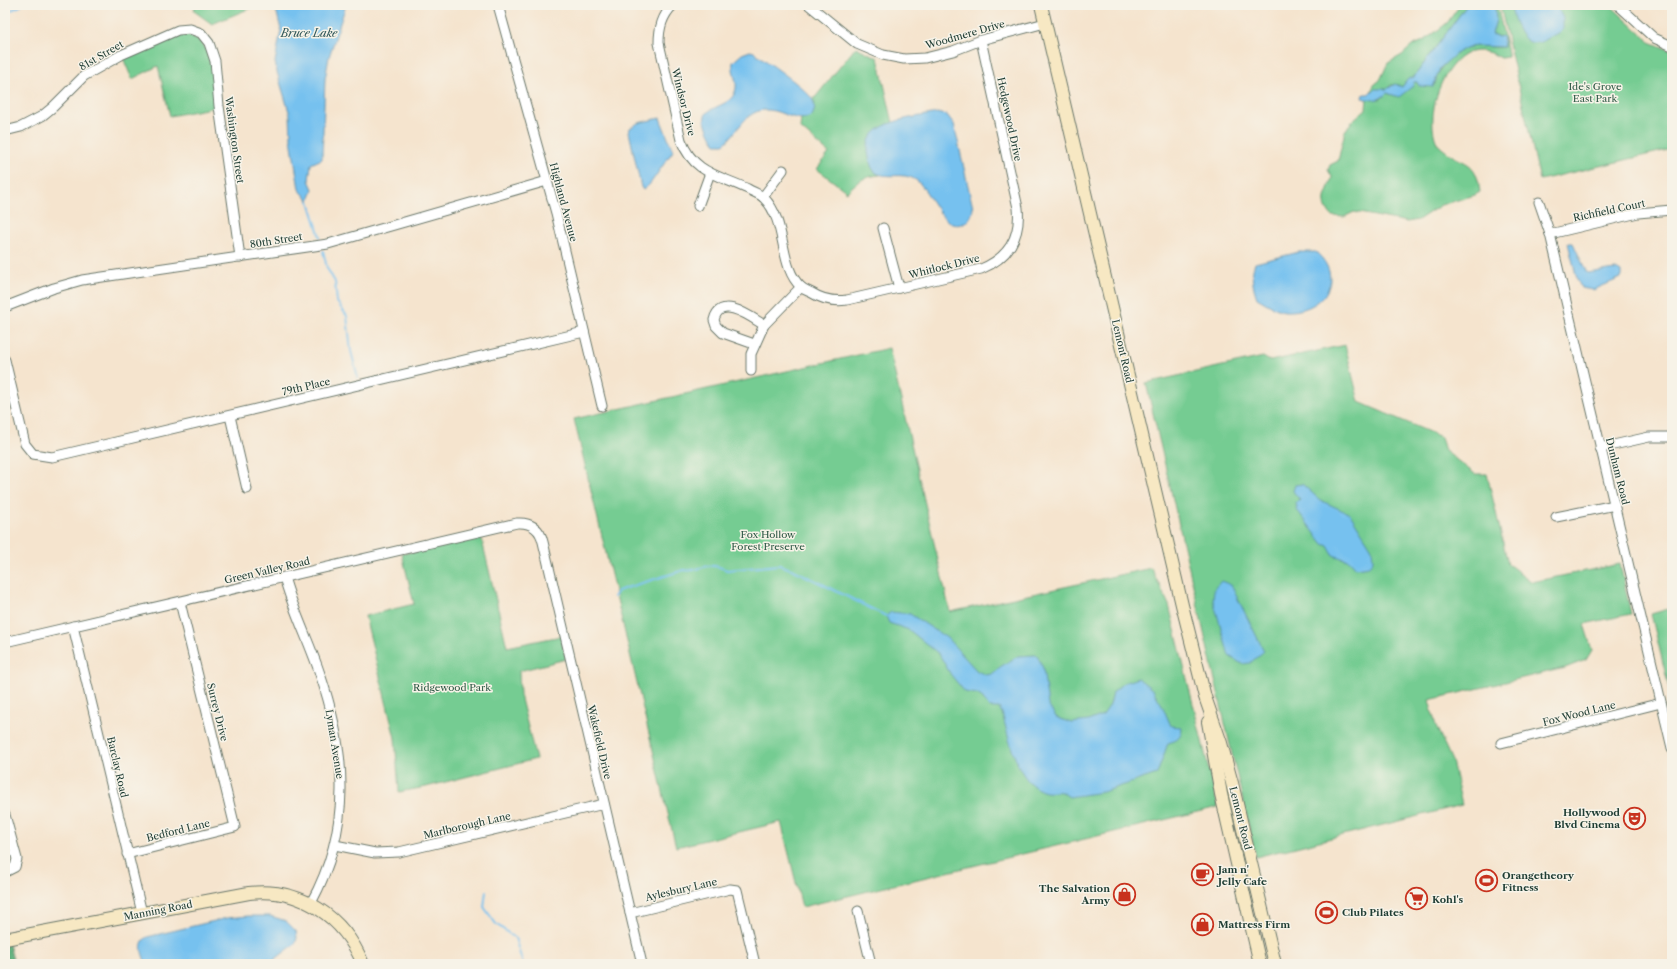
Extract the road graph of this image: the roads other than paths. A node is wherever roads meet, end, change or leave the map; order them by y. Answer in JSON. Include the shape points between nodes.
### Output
{"nodes":[{"id":1,"x":498,"y":5,"type":"edge"},
{"id":2,"x":672,"y":5,"type":"edge"},
{"id":3,"x":809,"y":5,"type":"edge"},
{"id":4,"x":1041,"y":5,"type":"edge"},
{"id":5,"x":1623,"y":7,"type":"edge"},
{"id":6,"x":1045,"y":24,"type":"junction"},
{"id":7,"x":198,"y":32,"type":"joint"},
{"id":8,"x":981,"y":40,"type":"junction"},
{"id":9,"x":1672,"y":46,"type":"edge"},
{"id":10,"x":5,"y":131,"type":"edge"},
{"id":11,"x":783,"y":170,"type":"dead end"},
{"id":12,"x":710,"y":172,"type":"junction"},
{"id":13,"x":547,"y":181,"type":"junction"},
{"id":14,"x":763,"y":197,"type":"junction"},
{"id":15,"x":1539,"y":202,"type":"dead end"},
{"id":16,"x":1017,"y":203,"type":"joint"},
{"id":17,"x":698,"y":206,"type":"dead end"},
{"id":18,"x":1672,"y":210,"type":"edge"},
{"id":19,"x":883,"y":228,"type":"dead end"},
{"id":20,"x":1550,"y":234,"type":"junction"},
{"id":21,"x":240,"y":257,"type":"junction"},
{"id":22,"x":801,"y":287,"type":"junction"},
{"id":23,"x":899,"y":288,"type":"junction"},
{"id":24,"x":831,"y":301,"type":"joint"},
{"id":25,"x":5,"y":306,"type":"edge"},
{"id":26,"x":764,"y":325,"type":"junction"},
{"id":27,"x":584,"y":332,"type":"junction"},
{"id":28,"x":754,"y":344,"type":"junction"},
{"id":29,"x":5,"y":360,"type":"edge"},
{"id":30,"x":751,"y":371,"type":"dead end"},
{"id":31,"x":602,"y":406,"type":"dead end"},
{"id":32,"x":230,"y":416,"type":"junction"},
{"id":33,"x":1672,"y":437,"type":"edge"},
{"id":34,"x":1600,"y":448,"type":"junction"},
{"id":35,"x":247,"y":490,"type":"dead end"},
{"id":36,"x":1615,"y":504,"type":"junction"},
{"id":37,"x":1556,"y":517,"type":"dead end"},
{"id":38,"x":534,"y":526,"type":"joint"},
{"id":39,"x":284,"y":577,"type":"junction"},
{"id":40,"x":180,"y":602,"type":"junction"},
{"id":41,"x":73,"y":626,"type":"junction"},
{"id":42,"x":5,"y":642,"type":"edge"},
{"id":43,"x":1205,"y":697,"type":"junction"},
{"id":44,"x":1661,"y":703,"type":"junction"},
{"id":45,"x":1501,"y":743,"type":"dead end"},
{"id":46,"x":1672,"y":748,"type":"edge"},
{"id":47,"x":604,"y":804,"type":"junction"},
{"id":48,"x":5,"y":815,"type":"edge"},
{"id":49,"x":235,"y":827,"type":"joint"},
{"id":50,"x":335,"y":845,"type":"junction"},
{"id":51,"x":127,"y":854,"type":"junction"},
{"id":52,"x":5,"y":872,"type":"edge"},
{"id":53,"x":310,"y":903,"type":"junction"},
{"id":54,"x":858,"y":911,"type":"dead end"},
{"id":55,"x":630,"y":912,"type":"junction"},
{"id":56,"x":142,"y":913,"type":"junction"},
{"id":57,"x":5,"y":939,"type":"edge"},
{"id":58,"x":363,"y":964,"type":"edge"},
{"id":59,"x":642,"y":964,"type":"edge"},
{"id":60,"x":755,"y":964,"type":"edge"},
{"id":61,"x":870,"y":964,"type":"edge"},
{"id":62,"x":1260,"y":964,"type":"edge"},
{"id":63,"x":1275,"y":964,"type":"edge"}],
"edges":[{"from":1,"to":13,"type":"street","name":"Highland Avenue"},
{"from":2,"to":12,"type":"street","name":"Windsor Drive","via":[[665,13],[660,28],[660,50],[684,146],[702,170]]},
{"from":3,"to":8,"type":"street","name":"Woodmere Drive","via":[[857,44],[893,57],[925,58]]},
{"from":4,"to":6,"type":"main road","name":"Lemont Road"},
{"from":5,"to":9,"type":"street","via":[[1654,38]]},
{"from":6,"to":8,"type":"street","name":"Woodmere Drive"},
{"from":6,"to":43,"type":"main road","name":"Lemont Road"},
{"from":7,"to":10,"type":"street","name":"81st Street","via":[[178,30],[121,55],[84,76],[54,108],[42,116],[21,127]]},
{"from":7,"to":21,"type":"street","name":"Washington Street","via":[[209,43],[215,61]]},
{"from":8,"to":16,"type":"street","name":"Hedgewood Drive"},
{"from":11,"to":14,"type":"street"},
{"from":12,"to":14,"type":"street","name":"Windsor Drive"},
{"from":12,"to":17,"type":"street"},
{"from":13,"to":21,"type":"street","name":"80th Street","via":[[328,244]]},
{"from":13,"to":27,"type":"street","name":"Highland Avenue"},
{"from":14,"to":22,"type":"street","name":"Windsor Drive","via":[[775,214],[790,269]]},
{"from":15,"to":20,"type":"street","name":"Dunham Road"},
{"from":16,"to":23,"type":"street","name":"Whitlock Drive","via":[[1017,231],[1008,251],[996,261],[981,269]]},
{"from":18,"to":20,"type":"street","name":"Richfield Court","via":[[1638,214]]},
{"from":19,"to":23,"type":"street"},
{"from":20,"to":34,"type":"street","name":"Dunham Road"},
{"from":21,"to":25,"type":"street","name":"80th Street","via":[[82,280]]},
{"from":22,"to":24,"type":"street","name":"Windsor Drive"},
{"from":22,"to":26,"type":"street"},
{"from":23,"to":24,"type":"street","name":"Whitlock Drive","via":[[847,300]]},
{"from":26,"to":28,"type":"street"},
{"from":26,"to":28,"type":"street","via":[[732,308],[720,310],[715,314],[714,320],[719,329]]},
{"from":27,"to":31,"type":"street","name":"Highland Avenue"},
{"from":27,"to":32,"type":"street","name":"79th Place"},
{"from":28,"to":30,"type":"street"},
{"from":29,"to":32,"type":"street","name":"79th Place","via":[[24,439],[34,454],[44,457]]},
{"from":32,"to":35,"type":"street"},
{"from":33,"to":34,"type":"street","via":[[1649,437]]},
{"from":34,"to":36,"type":"street","name":"Dunham Road"},
{"from":36,"to":37,"type":"street"},
{"from":36,"to":44,"type":"street","name":"Dunham Road"},
{"from":38,"to":39,"type":"street","name":"Green Valley Road","via":[[523,522],[516,523]]},
{"from":38,"to":47,"type":"street","name":"Wakefield Drive","via":[[543,542]]},
{"from":39,"to":40,"type":"street","name":"Green Valley Road"},
{"from":39,"to":50,"type":"street","name":"Lyman Avenue","via":[[292,606],[320,674],[336,739],[341,786]]},
{"from":40,"to":41,"type":"street","name":"Green Valley Road"},
{"from":40,"to":49,"type":"street","name":"Surrey Drive"},
{"from":41,"to":42,"type":"street","name":"Green Valley Road"},
{"from":41,"to":51,"type":"street","name":"Barclay Road"},
{"from":43,"to":62,"type":"main road","name":"Lemont Road","via":[[1221,794]]},
{"from":43,"to":63,"type":"main road","name":"Lemont Road","via":[[1232,783]]},
{"from":44,"to":45,"type":"street","name":"Fox Wood Lane"},
{"from":44,"to":46,"type":"street","name":"Dunham Road"},
{"from":47,"to":50,"type":"street","name":"Marlborough Lane","via":[[398,852],[375,853]]},
{"from":47,"to":55,"type":"street","name":"Wakefield Drive"},
{"from":48,"to":52,"type":"street","via":[[17,859],[16,867]]},
{"from":49,"to":51,"type":"street","name":"Bedford Lane"},
{"from":50,"to":53,"type":"street","name":"Lyman Avenue","via":[[322,882]]},
{"from":51,"to":56,"type":"street","name":"Barclay Road"},
{"from":53,"to":56,"type":"main road","name":"Manning Road","via":[[282,894],[257,892]]},
{"from":53,"to":58,"type":"main road","via":[[325,912],[345,932],[355,945]]},
{"from":54,"to":61,"type":"street"},
{"from":55,"to":59,"type":"street","name":"Wakefield Drive"},
{"from":55,"to":60,"type":"street","name":"Aylesbury Lane","via":[[730,889],[737,890]]},
{"from":56,"to":57,"type":"main road","name":"Manning Road"}]}
